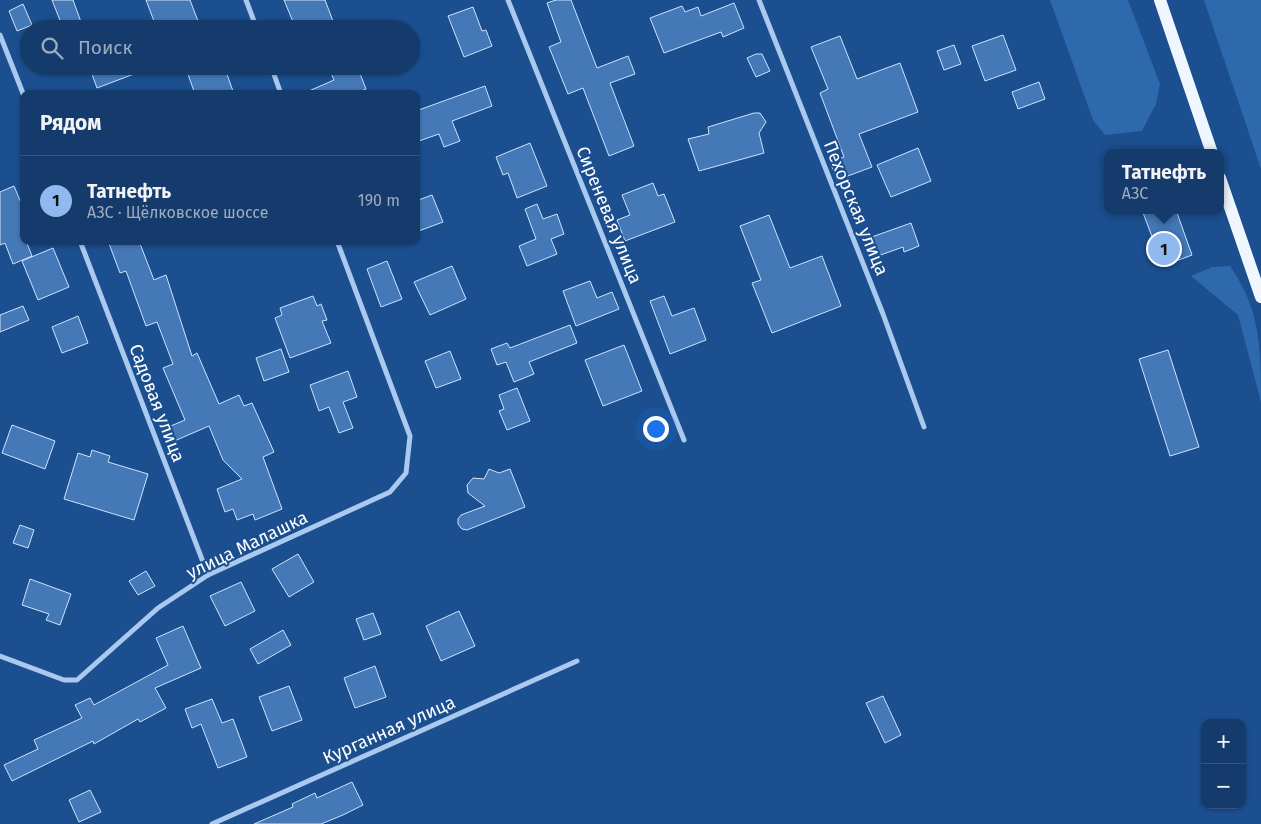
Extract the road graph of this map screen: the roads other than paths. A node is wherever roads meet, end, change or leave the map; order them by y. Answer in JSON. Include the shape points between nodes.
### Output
{"nodes":[{"id":1,"x":246,"y":0,"type":"edge"},
{"id":2,"x":508,"y":0,"type":"edge"},
{"id":3,"x":759,"y":0,"type":"edge"},
{"id":4,"x":1160,"y":0,"type":"edge"},
{"id":5,"x":254,"y":20,"type":"edge"},
{"id":6,"x":0,"y":34,"type":"edge"},
{"id":7,"x":274,"y":75,"type":"edge"},
{"id":8,"x":22,"y":90,"type":"edge"},
{"id":9,"x":280,"y":90,"type":"edge"},
{"id":10,"x":1211,"y":149,"type":"edge"},
{"id":11,"x":1224,"y":190,"type":"edge"},
{"id":12,"x":82,"y":245,"type":"edge"},
{"id":13,"x":338,"y":245,"type":"edge"},
{"id":14,"x":1261,"y":297,"type":"edge"},
{"id":15,"x":924,"y":427,"type":"dead end"},
{"id":16,"x":684,"y":440,"type":"dead end"},
{"id":17,"x":208,"y":575,"type":"junction"},
{"id":18,"x":0,"y":656,"type":"edge"},
{"id":19,"x":577,"y":661,"type":"dead end"},
{"id":20,"x":212,"y":824,"type":"edge"}],
"edges":[{"from":1,"to":5,"type":"street"},
{"from":2,"to":16,"type":"street","name":"Сиреневая улица"},
{"from":3,"to":15,"type":"street","name":"Пехорская улица"},
{"from":4,"to":10,"type":"main road"},
{"from":6,"to":8,"type":"street"},
{"from":7,"to":9,"type":"street"},
{"from":11,"to":14,"type":"main road"},
{"from":12,"to":17,"type":"street","name":"Садовая улица"},
{"from":13,"to":17,"type":"street","name":"улица Малашка","via":[[410,436],[406,473],[390,492]]},
{"from":17,"to":18,"type":"street","name":"улица Малашка","via":[[158,608],[76,680],[64,680]]},
{"from":19,"to":20,"type":"street","name":"Курганная улица"}]}
